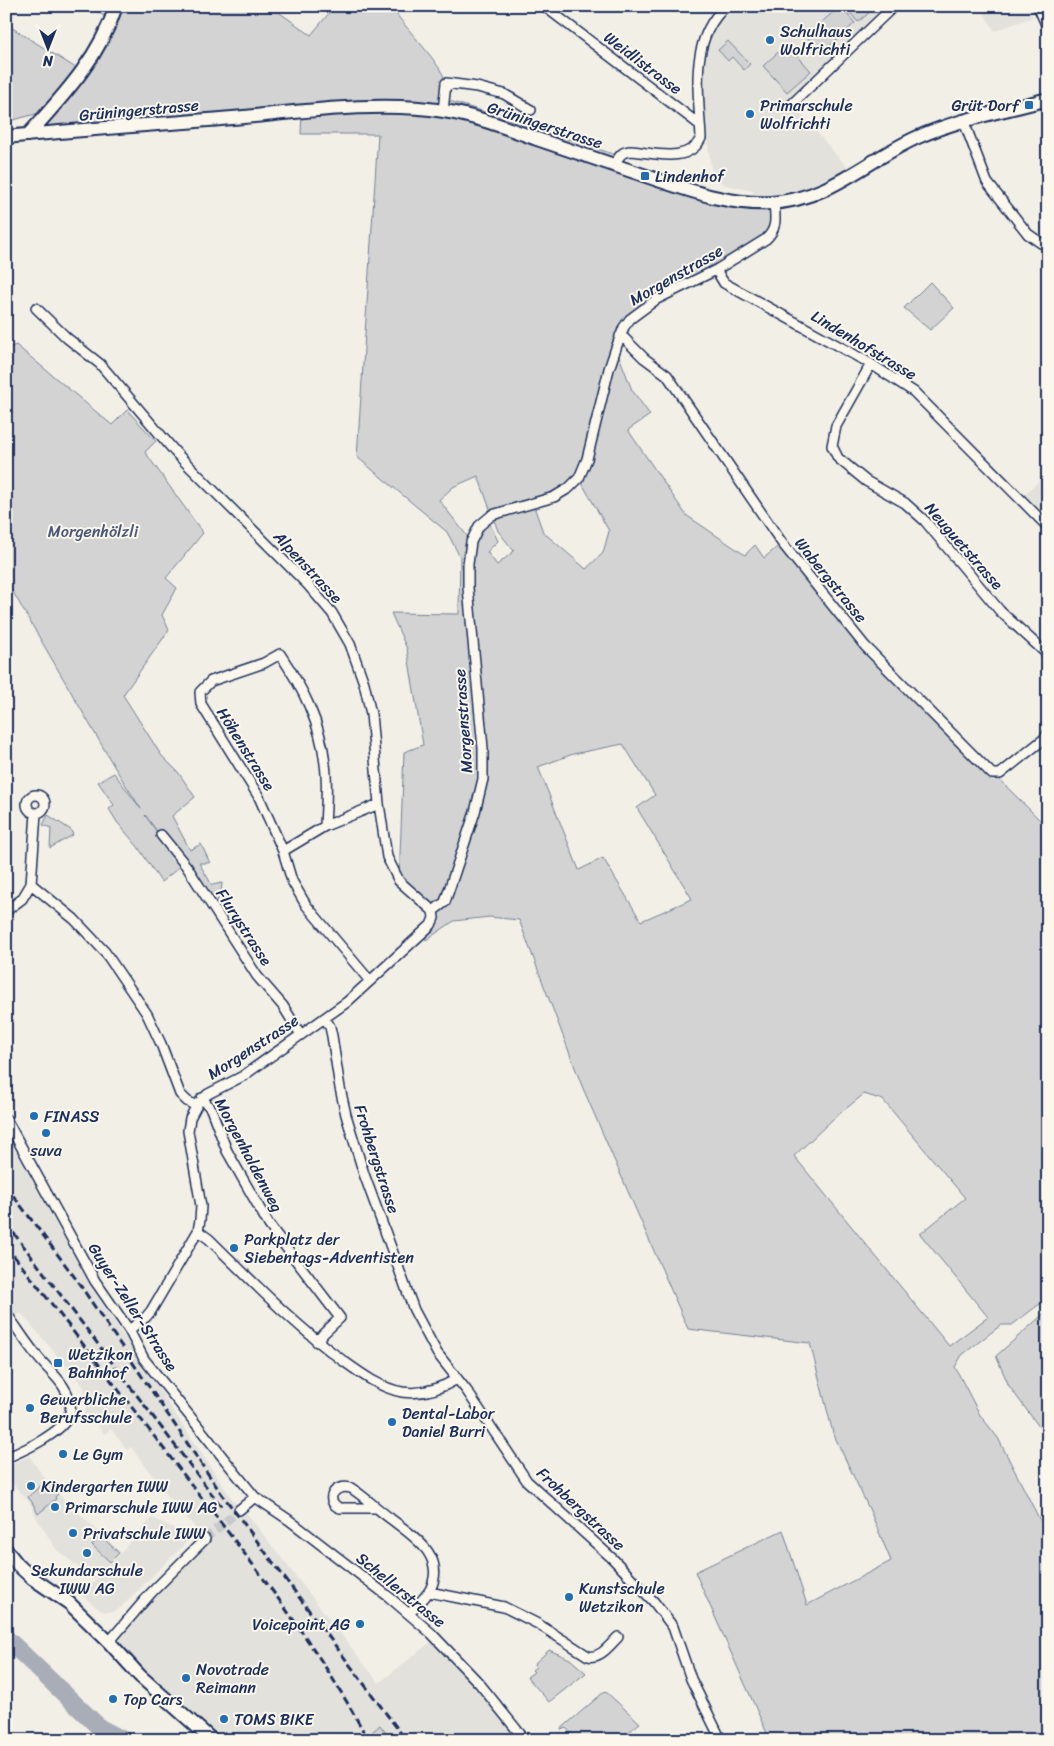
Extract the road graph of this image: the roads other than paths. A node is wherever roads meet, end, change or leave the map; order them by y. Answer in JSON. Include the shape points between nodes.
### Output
{"nodes":[{"id":1,"x":116,"y":6,"type":"edge"},
{"id":2,"x":544,"y":6,"type":"edge"},
{"id":3,"x":894,"y":6,"type":"edge"},
{"id":4,"x":1038,"y":6,"type":"edge"},
{"id":5,"x":723,"y":7,"type":"edge"},
{"id":6,"x":1048,"y":29,"type":"edge"},
{"id":7,"x":1047,"y":101,"type":"edge"},
{"id":8,"x":792,"y":104,"type":"dead end"},
{"id":9,"x":531,"y":110,"type":"dead end"},
{"id":10,"x":443,"y":111,"type":"junction"},
{"id":11,"x":964,"y":122,"type":"junction"},
{"id":12,"x":700,"y":125,"type":"junction"},
{"id":13,"x":28,"y":135,"type":"junction"},
{"id":14,"x":6,"y":138,"type":"edge"},
{"id":15,"x":614,"y":165,"type":"junction"},
{"id":16,"x":774,"y":202,"type":"junction"},
{"id":17,"x":1048,"y":244,"type":"edge"},
{"id":18,"x":716,"y":270,"type":"junction"},
{"id":19,"x":36,"y":308,"type":"dead end"},
{"id":20,"x":620,"y":336,"type":"junction"},
{"id":21,"x":871,"y":364,"type":"junction"},
{"id":22,"x":1048,"y":527,"type":"edge"},
{"id":23,"x":1048,"y":654,"type":"edge"},
{"id":24,"x":1046,"y":738,"type":"edge"},
{"id":25,"x":379,"y":804,"type":"junction"},
{"id":26,"x":36,"y":812,"type":"dead end"},
{"id":27,"x":325,"y":826,"type":"junction"},
{"id":28,"x":161,"y":836,"type":"dead end"},
{"id":29,"x":283,"y":851,"type":"junction"},
{"id":30,"x":31,"y":884,"type":"junction"},
{"id":31,"x":6,"y":911,"type":"edge"},
{"id":32,"x":433,"y":911,"type":"junction"},
{"id":33,"x":370,"y":981,"type":"junction"},
{"id":34,"x":324,"y":1018,"type":"junction"},
{"id":35,"x":301,"y":1035,"type":"junction"},
{"id":36,"x":202,"y":1098,"type":"junction"},
{"id":37,"x":196,"y":1106,"type":"junction"},
{"id":38,"x":6,"y":1119,"type":"edge"},
{"id":39,"x":198,"y":1231,"type":"junction"},
{"id":40,"x":6,"y":1313,"type":"edge"},
{"id":41,"x":129,"y":1330,"type":"junction"},
{"id":42,"x":317,"y":1342,"type":"junction"},
{"id":43,"x":457,"y":1379,"type":"junction"},
{"id":44,"x":6,"y":1458,"type":"edge"},
{"id":45,"x":255,"y":1497,"type":"junction"},
{"id":46,"x":375,"y":1508,"type":"dead end"},
{"id":47,"x":239,"y":1510,"type":"tunnel mouth"},
{"id":48,"x":205,"y":1539,"type":"tunnel mouth"},
{"id":49,"x":6,"y":1550,"type":"edge"},
{"id":50,"x":429,"y":1592,"type":"junction"},
{"id":51,"x":410,"y":1613,"type":"junction"},
{"id":52,"x":618,"y":1638,"type":"dead end"},
{"id":53,"x":110,"y":1642,"type":"junction"},
{"id":54,"x":212,"y":1740,"type":"edge"},
{"id":55,"x":525,"y":1740,"type":"edge"},
{"id":56,"x":721,"y":1740,"type":"edge"}],
"edges":[{"from":1,"to":13,"type":"main road","via":[[109,26],[77,80]]},
{"from":2,"to":12,"type":"street","name":"Weidlistrasse"},
{"from":3,"to":8,"type":"street"},
{"from":4,"to":6,"type":"street"},
{"from":5,"to":12,"type":"street","via":[[710,27],[700,55],[697,74]]},
{"from":7,"to":11,"type":"main road","name":"Grüningerstrasse"},
{"from":9,"to":10,"type":"street","via":[[504,94],[446,83]]},
{"from":10,"to":13,"type":"main road","name":"Grüningerstrasse","via":[[368,108]]},
{"from":10,"to":15,"type":"main road","name":"Grüningerstrasse","via":[[497,125]]},
{"from":11,"to":16,"type":"main road","name":"Grüningerstrasse","via":[[912,140],[821,192],[796,200]]},
{"from":11,"to":17,"type":"street","via":[[987,182],[1028,234]]},
{"from":12,"to":15,"type":"street","via":[[701,138],[688,152],[678,155],[628,151],[621,154]]},
{"from":13,"to":14,"type":"main road","name":"Grüningerstrasse"},
{"from":15,"to":16,"type":"main road","name":"Grüningerstrasse","via":[[708,196],[752,203]]},
{"from":16,"to":18,"type":"street","name":"Morgenstrasse","via":[[772,233],[766,240]]},
{"from":18,"to":20,"type":"street","name":"Morgenstrasse","via":[[657,299],[630,319]]},
{"from":18,"to":21,"type":"street","name":"Lindenhofstrasse","via":[[724,283]]},
{"from":19,"to":25,"type":"street","name":"Alpenstrasse","via":[[100,364],[176,453],[332,613],[350,644],[364,683],[371,714]]},
{"from":20,"to":24,"type":"street","name":"Wabergstrasse","via":[[667,375],[782,543],[864,646],[992,774],[1000,774]]},
{"from":20,"to":32,"type":"street","name":"Morgenstrasse","via":[[579,478],[554,497],[492,515],[479,526],[471,542],[468,588],[483,779],[476,812],[445,902]]},
{"from":21,"to":22,"type":"street","name":"Lindenhofstrasse","via":[[914,392]]},
{"from":21,"to":23,"type":"street","name":"Neuguetstrasse","via":[[836,426],[832,446],[838,458],[926,521],[1000,611]]},
{"from":25,"to":27,"type":"street"},
{"from":25,"to":32,"type":"street","name":"Alpenstrasse","via":[[392,870],[399,881]]},
{"from":26,"to":30,"type":"street"},
{"from":27,"to":29,"type":"street"},
{"from":27,"to":29,"type":"street","name":"Höhenstrasse","via":[[327,791],[320,737],[311,708],[280,654],[264,663],[211,681],[200,692],[200,704],[259,797]]},
{"from":28,"to":35,"type":"street","name":"Flurystrasse","via":[[187,868],[257,976],[283,1006]]},
{"from":29,"to":33,"type":"street","name":"Höhenstrasse","via":[[292,881],[306,905]]},
{"from":30,"to":31,"type":"street","via":[[22,899]]},
{"from":30,"to":37,"type":"street","via":[[74,919],[105,952],[147,1014],[178,1091]]},
{"from":32,"to":33,"type":"street","name":"Morgenstrasse","via":[[431,924]]},
{"from":33,"to":34,"type":"street","name":"Morgenstrasse"},
{"from":34,"to":35,"type":"street","name":"Morgenstrasse"},
{"from":34,"to":43,"type":"street","name":"Frohbergstrasse","via":[[330,1027],[343,1104],[364,1174],[414,1310],[437,1353]]},
{"from":35,"to":36,"type":"street","name":"Morgenstrasse","via":[[243,1076]]},
{"from":36,"to":37,"type":"street","name":"Morgenstrasse"},
{"from":36,"to":42,"type":"street","name":"Morgenhaldenweg","via":[[211,1109],[227,1151],[269,1225],[340,1318]]},
{"from":37,"to":39,"type":"street","name":"Morgenstrasse","via":[[188,1132],[201,1206]]},
{"from":38,"to":41,"type":"street","name":"Guyer-Zeller-Strasse","via":[[95,1281]]},
{"from":39,"to":41,"type":"street","name":"Morgenstrasse","via":[[151,1311]]},
{"from":39,"to":42,"type":"street"},
{"from":40,"to":44,"type":"street","via":[[42,1363],[64,1387],[71,1406],[69,1417],[54,1431]]},
{"from":41,"to":45,"type":"street","name":"Guyer-Zeller-Strasse","via":[[144,1359]]},
{"from":42,"to":43,"type":"street","via":[[385,1387],[403,1392],[431,1391]]},
{"from":43,"to":56,"type":"street","name":"Frohbergstrasse","via":[[527,1480],[613,1559],[673,1627],[692,1679]]},
{"from":45,"to":47,"type":"street"},
{"from":45,"to":51,"type":"street","name":"Schellerstrasse"},
{"from":46,"to":50,"type":"street","via":[[416,1538],[430,1554],[434,1576]]},
{"from":48,"to":53,"type":"street","via":[[151,1593]]},
{"from":49,"to":53,"type":"main road","via":[[27,1574],[69,1603]]},
{"from":50,"to":51,"type":"street"},
{"from":50,"to":52,"type":"street","via":[[504,1607],[588,1656],[599,1655]]},
{"from":51,"to":55,"type":"street","name":"Schellerstrasse","via":[[470,1673]]},
{"from":53,"to":54,"type":"main road","via":[[140,1676]]}]}
